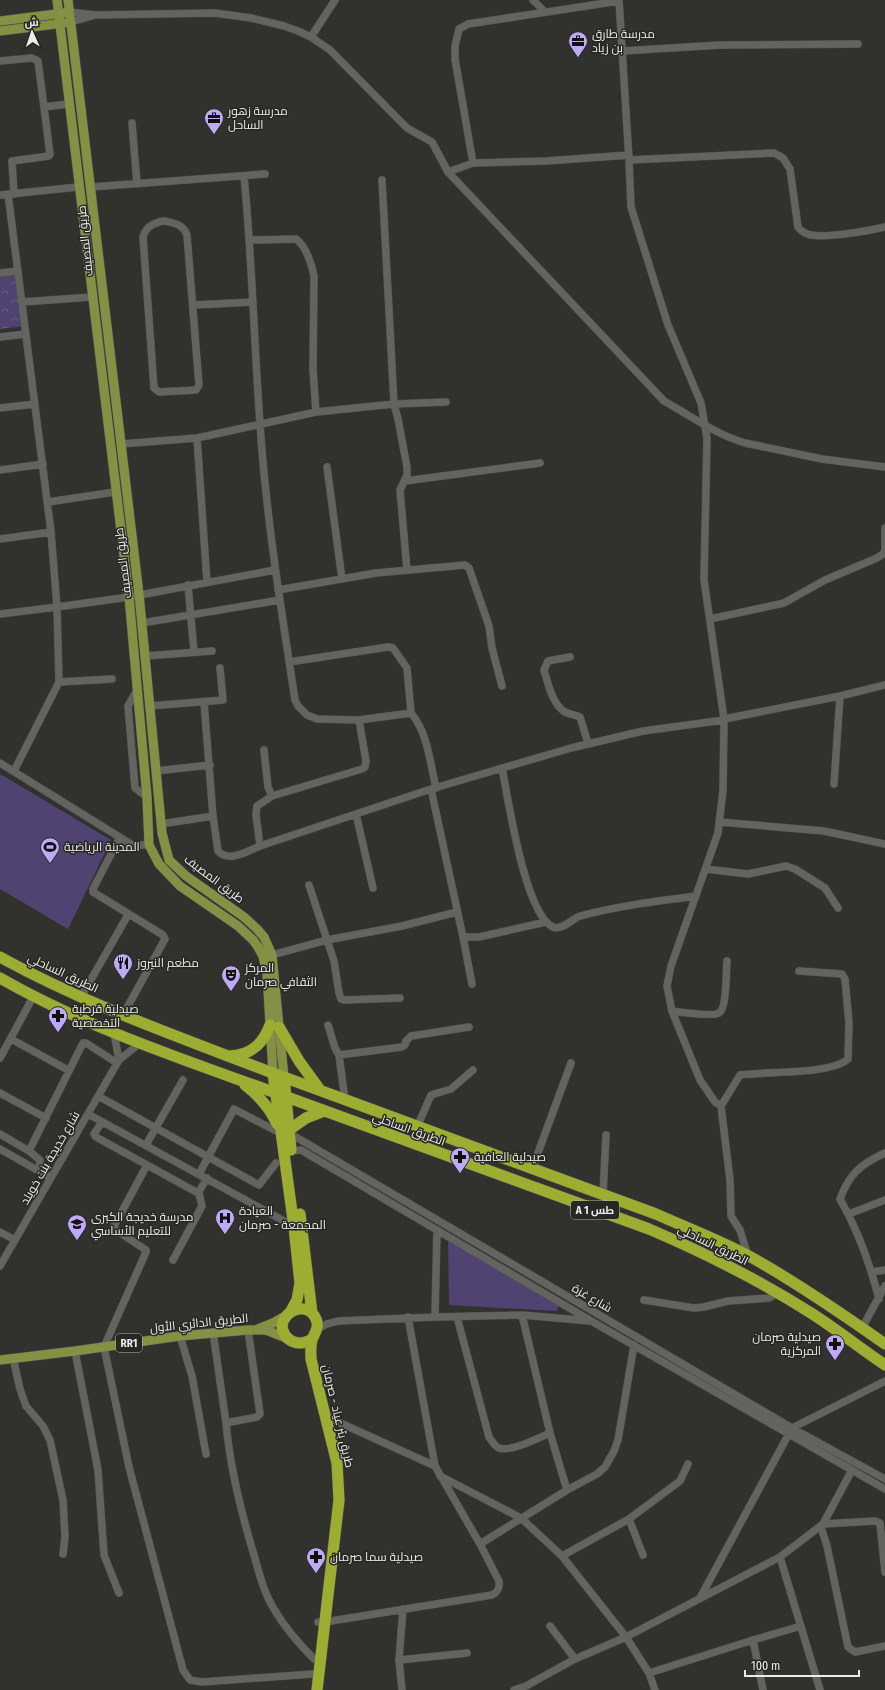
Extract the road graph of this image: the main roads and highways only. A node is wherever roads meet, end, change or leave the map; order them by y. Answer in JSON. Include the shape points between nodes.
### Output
{"nodes":[{"id":1,"x":57,"y":0,"type":"edge"},
{"id":2,"x":68,"y":0,"type":"edge"},
{"id":3,"x":69,"y":12,"type":"junction"},
{"id":4,"x":58,"y":14,"type":"junction"},
{"id":5,"x":0,"y":21,"type":"edge"},
{"id":6,"x":71,"y":22,"type":"junction"},
{"id":7,"x":59,"y":24,"type":"junction"},
{"id":8,"x":0,"y":31,"type":"edge"},
{"id":9,"x":0,"y":957,"type":"edge"},
{"id":10,"x":0,"y":978,"type":"edge"},
{"id":11,"x":274,"y":1026,"type":"junction"},
{"id":12,"x":228,"y":1056,"type":"junction"},
{"id":13,"x":273,"y":1073,"type":"junction"},
{"id":14,"x":284,"y":1077,"type":"junction"},
{"id":15,"x":240,"y":1081,"type":"junction"},
{"id":16,"x":321,"y":1090,"type":"junction"},
{"id":17,"x":280,"y":1095,"type":"junction"},
{"id":18,"x":324,"y":1111,"type":"junction"},
{"id":19,"x":287,"y":1133,"type":"junction"},
{"id":20,"x":298,"y":1227,"type":"junction"},
{"id":21,"x":821,"y":1299,"type":"junction"},
{"id":22,"x":289,"y":1313,"type":"junction"},
{"id":23,"x":812,"y":1313,"type":"junction"},
{"id":24,"x":313,"y":1314,"type":"junction"},
{"id":25,"x":258,"y":1329,"type":"junction"},
{"id":26,"x":315,"y":1334,"type":"junction"},
{"id":27,"x":291,"y":1340,"type":"junction"},
{"id":28,"x":885,"y":1344,"type":"edge"},
{"id":29,"x":0,"y":1360,"type":"edge"},
{"id":30,"x":885,"y":1365,"type":"edge"},
{"id":31,"x":322,"y":1622,"type":"junction"},
{"id":32,"x":311,"y":1690,"type":"edge"},
{"id":33,"x":317,"y":1690,"type":"edge"}],
"edges":[{"from":1,"to":4,"type":"main road","name":"طريق المصيف"},
{"from":2,"to":3,"type":"main road","name":"طريق المصيف"},
{"from":3,"to":4,"type":"main road"},
{"from":3,"to":6,"type":"main road","name":"طريق المصيف"},
{"from":4,"to":5,"type":"main road"},
{"from":4,"to":7,"type":"main road","name":"طريق المصيف"},
{"from":6,"to":7,"type":"main road"},
{"from":6,"to":11,"type":"main road","name":"طريق المصيف","via":[[139,594],[161,824],[169,860],[186,876],[244,917],[264,937],[272,955]]},
{"from":7,"to":8,"type":"main road"},
{"from":7,"to":11,"type":"main road","name":"طريق المصيف","via":[[129,597],[149,844],[159,864],[180,886],[254,940],[263,956]]},
{"from":9,"to":12,"type":"highway","name":"الطريق الساحلي","number":"A 1 طس","via":[[81,997]]},
{"from":10,"to":15,"type":"highway","name":"الطريق الساحلي","number":"A 1 طس","via":[[32,997],[114,1033]]},
{"from":11,"to":12,"type":"highway","via":[[255,1048],[239,1055]]},
{"from":11,"to":13,"type":"main road","name":"طريق المصيف"},
{"from":11,"to":14,"type":"main road","name":"طريق المصيف"},
{"from":11,"to":16,"type":"highway"},
{"from":12,"to":13,"type":"highway","name":"الطريق الساحلي","number":"A 1 طس"},
{"from":13,"to":14,"type":"highway","name":"الطريق الساحلي","number":"A 1 طس"},
{"from":13,"to":17,"type":"highway"},
{"from":14,"to":16,"type":"highway","name":"الطريق الساحلي","number":"A 1 طس"},
{"from":14,"to":17,"type":"highway"},
{"from":15,"to":17,"type":"highway","name":"الطريق الساحلي","number":"A 1 طس"},
{"from":15,"to":19,"type":"highway","via":[[264,1103]]},
{"from":16,"to":21,"type":"highway","name":"الطريق الساحلي","number":"A 1 طس","via":[[656,1214],[748,1256]]},
{"from":17,"to":18,"type":"highway","name":"الطريق الساحلي","number":"A 1 طس"},
{"from":17,"to":19,"type":"highway"},
{"from":18,"to":19,"type":"highway","via":[[306,1118]]},
{"from":18,"to":23,"type":"highway","name":"الطريق الساحلي","number":"A 1 طس","via":[[649,1230],[690,1247]]},
{"from":19,"to":20,"type":"highway"},
{"from":19,"to":20,"type":"highway"},
{"from":20,"to":22,"type":"highway","via":[[300,1289]]},
{"from":20,"to":24,"type":"highway"},
{"from":21,"to":23,"type":"highway"},
{"from":21,"to":28,"type":"highway","name":"الطريق الساحلي","number":"A 1 طس"},
{"from":22,"to":24,"type":"highway","via":[[299,1309]]},
{"from":22,"to":25,"type":"main road"},
{"from":22,"to":27,"type":"highway","via":[[282,1326]]},
{"from":23,"to":30,"type":"highway","name":"الطريق الساحلي","number":"A 1 طس"},
{"from":24,"to":26,"type":"highway","via":[[317,1322]]},
{"from":25,"to":27,"type":"main road"},
{"from":25,"to":29,"type":"main road","name":"الطريق الدائري الأول","number":"RR1","via":[[213,1332]]},
{"from":26,"to":27,"type":"highway","via":[[305,1343]]},
{"from":26,"to":31,"type":"highway","name":"طريق بئر عياد - صرمان","via":[[311,1359],[337,1463],[340,1493]]},
{"from":27,"to":31,"type":"highway","name":"طريق بئر عياد - صرمان","via":[[302,1351],[305,1360],[334,1480]]},
{"from":31,"to":32,"type":"highway","name":"طريق بئر عياد - صرمان"},
{"from":31,"to":33,"type":"highway","name":"طريق بئر عياد - صرمان"}]}
